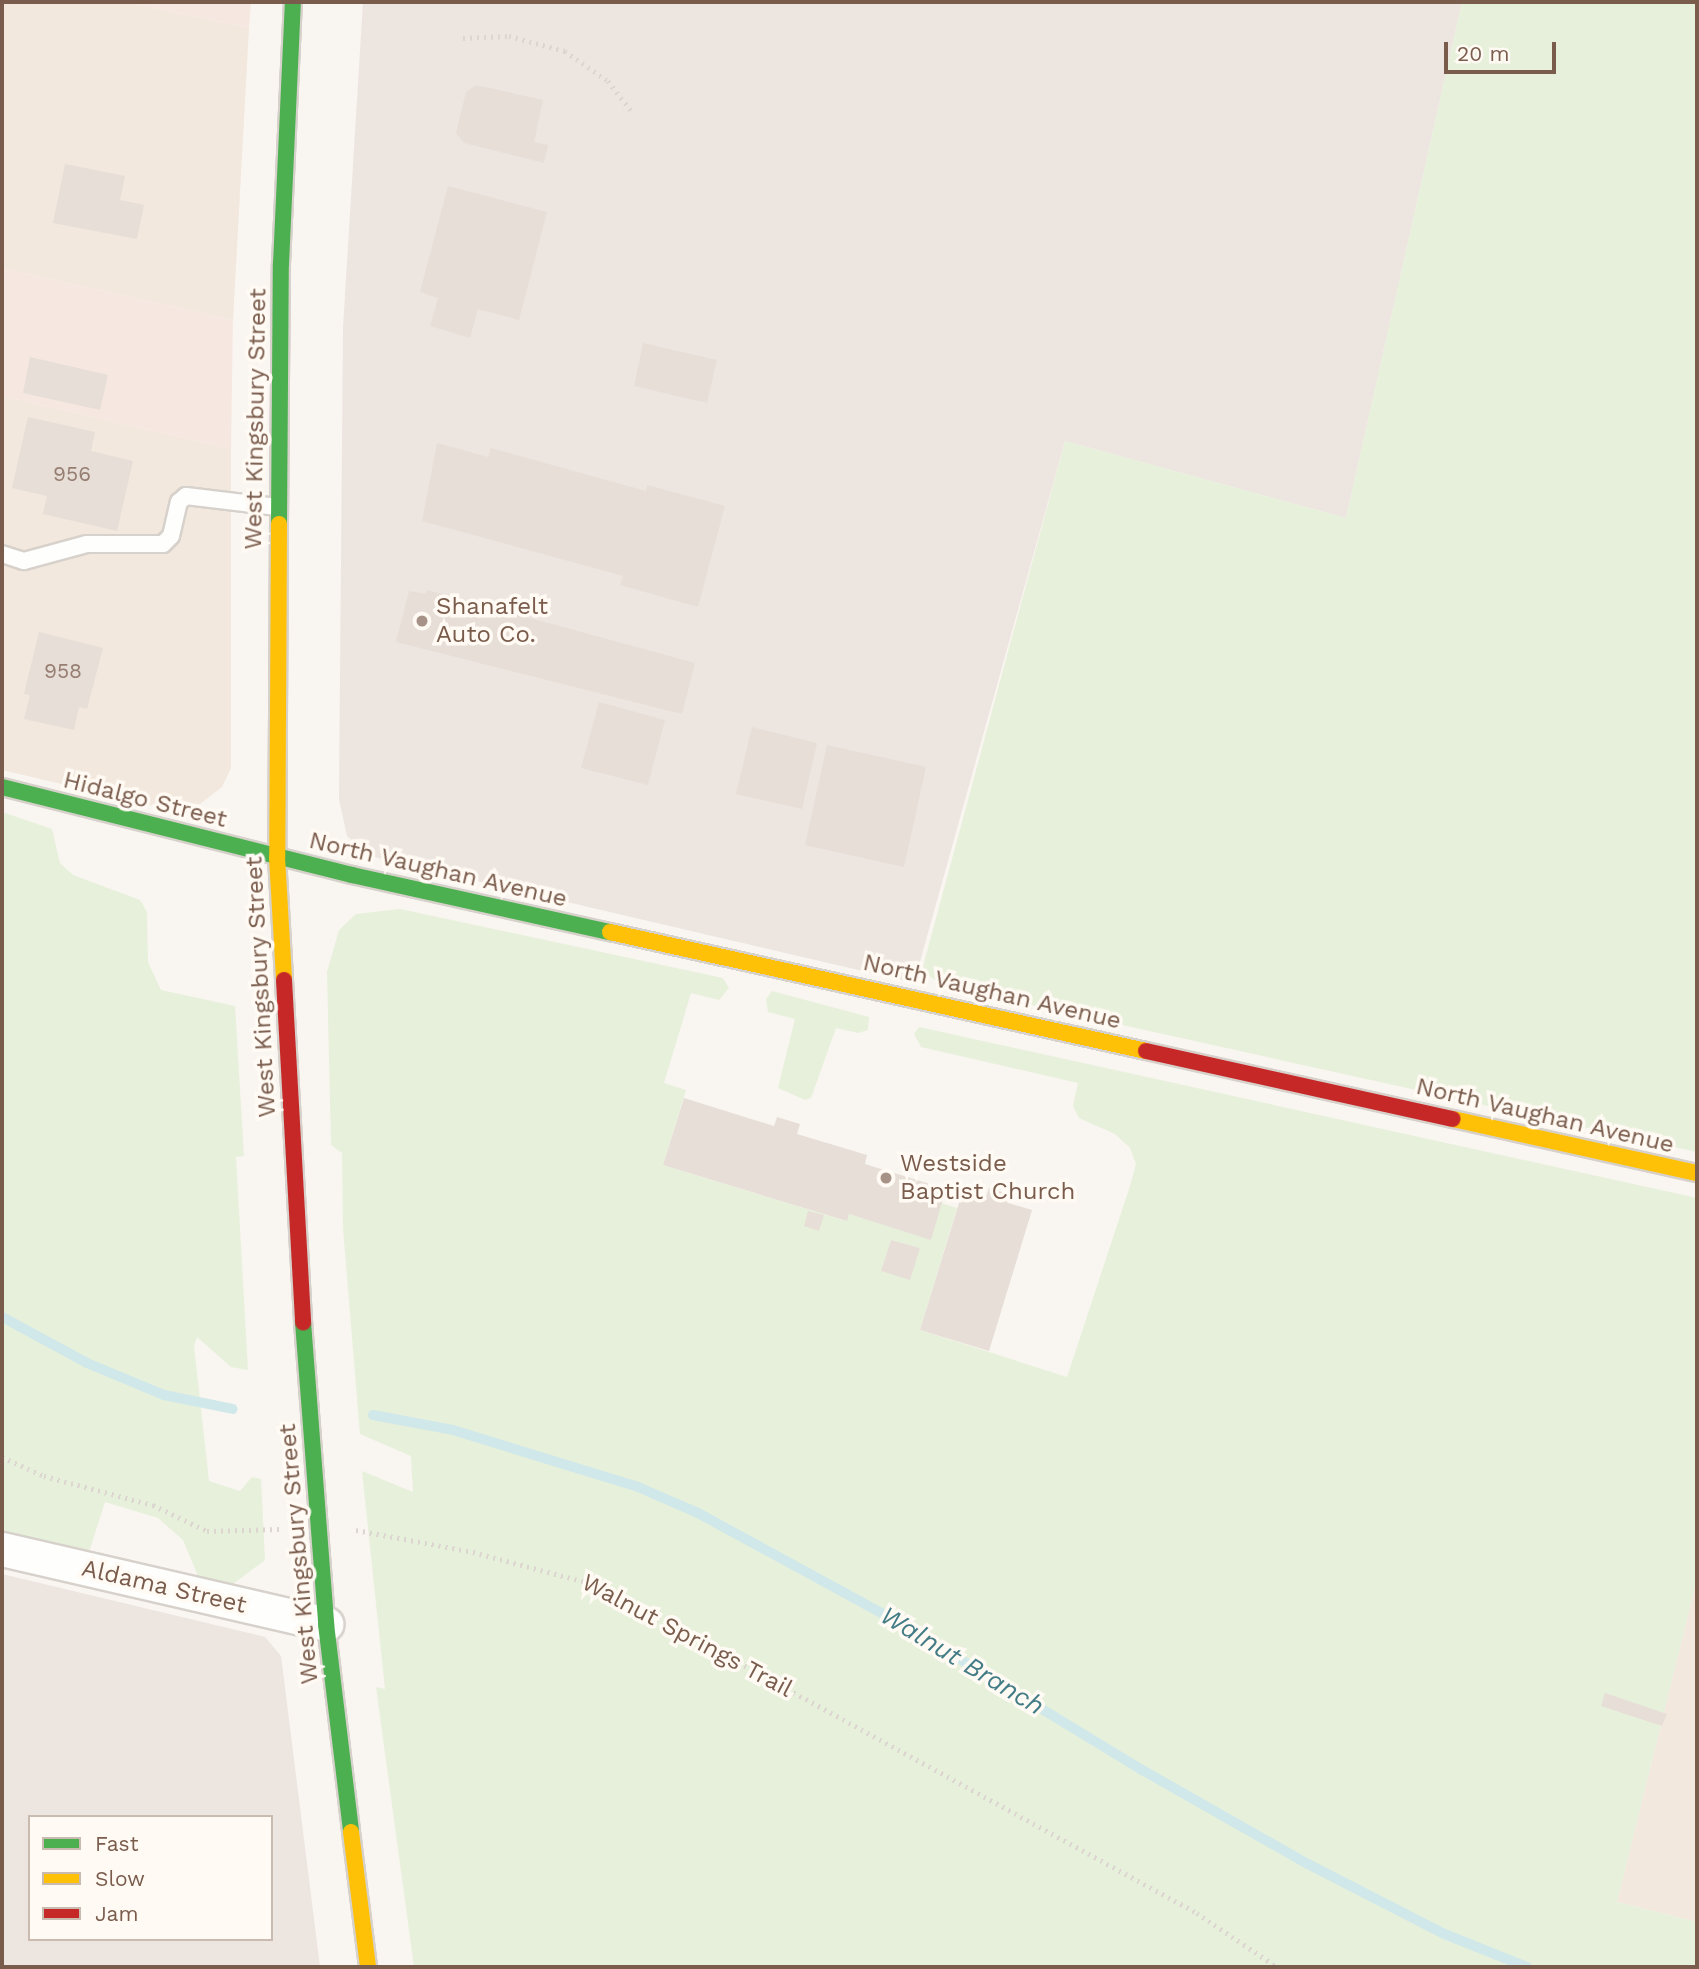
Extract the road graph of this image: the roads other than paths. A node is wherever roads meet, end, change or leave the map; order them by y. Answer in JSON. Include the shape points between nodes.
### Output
{"nodes":[{"id":1,"x":293,"y":2,"type":"edge"},
{"id":2,"x":277,"y":507,"type":"junction"},
{"id":3,"x":2,"y":554,"type":"edge"},
{"id":4,"x":2,"y":787,"type":"edge"},
{"id":5,"x":277,"y":857,"type":"junction"},
{"id":6,"x":1697,"y":1173,"type":"edge"},
{"id":7,"x":2,"y":1549,"type":"edge"},
{"id":8,"x":326,"y":1625,"type":"junction"},
{"id":9,"x":369,"y":1967,"type":"edge"}],
"edges":[{"from":1,"to":2,"type":"main road","name":"West Kingsbury Street","via":[[281,264]]},
{"from":2,"to":3,"type":"lane","via":[[186,496],[179,502],[170,536],[163,544],[87,544],[24,561]]},
{"from":2,"to":5,"type":"main road","name":"West Kingsbury Street"},
{"from":4,"to":5,"type":"main road","name":"Hidalgo Street"},
{"from":5,"to":6,"type":"main road","name":"North Vaughan Avenue"},
{"from":5,"to":8,"type":"main road","name":"West Kingsbury Street","via":[[304,1343]]},
{"from":7,"to":8,"type":"street","name":"Aldama Street"},
{"from":8,"to":9,"type":"main road","name":"West Kingsbury Street"}]}
